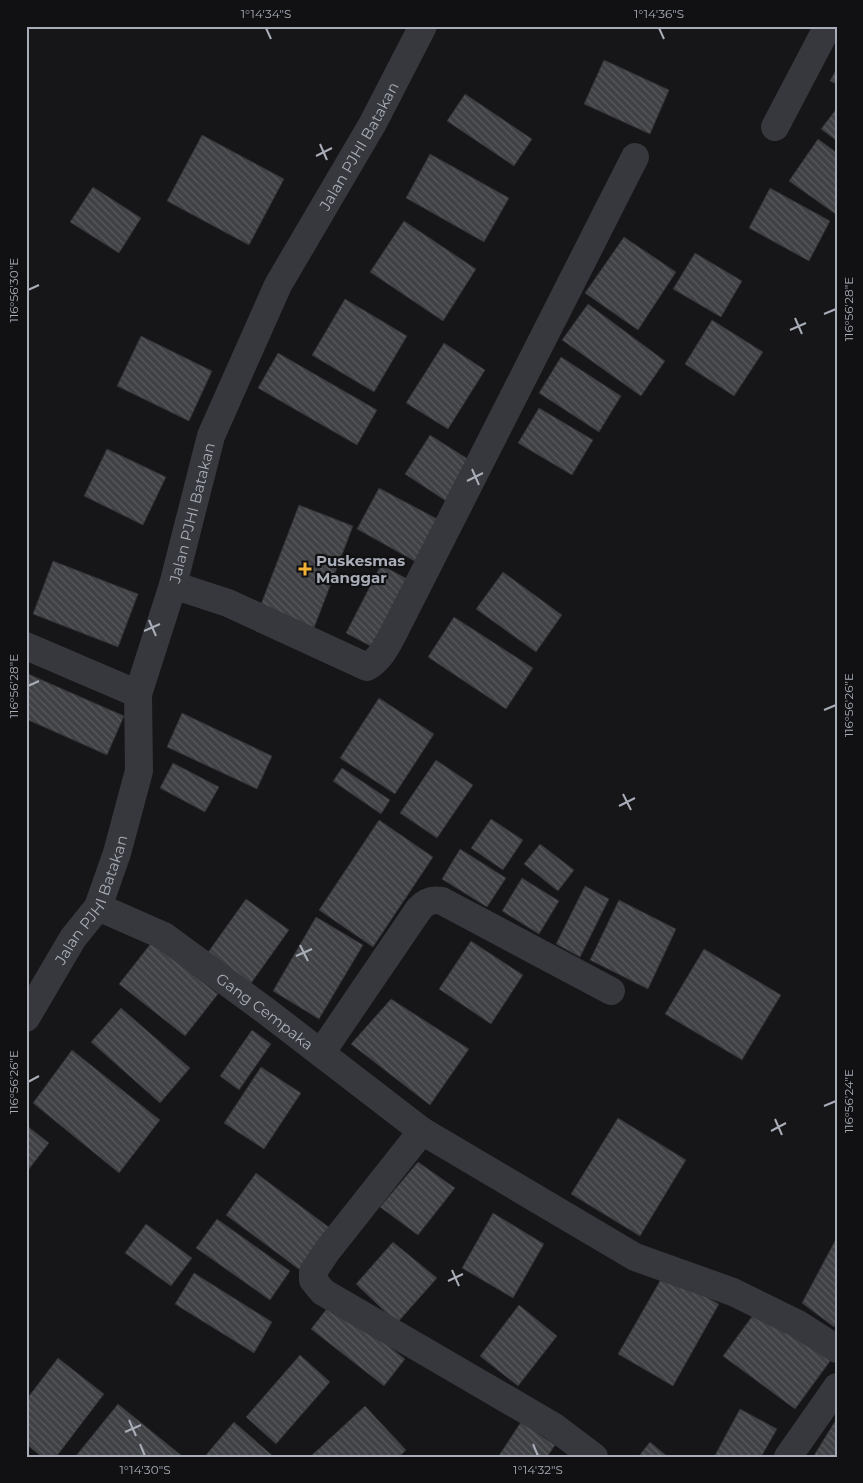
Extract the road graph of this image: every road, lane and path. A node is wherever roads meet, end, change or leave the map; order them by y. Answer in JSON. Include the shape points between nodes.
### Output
{"nodes":[{"id":1,"x":423,"y":26,"type":"edge"},
{"id":2,"x":828,"y":26,"type":"edge"},
{"id":3,"x":775,"y":127,"type":"dead end"},
{"id":4,"x":635,"y":157,"type":"dead end"},
{"id":5,"x":173,"y":584,"type":"junction"},
{"id":6,"x":26,"y":646,"type":"edge"},
{"id":7,"x":138,"y":694,"type":"junction"},
{"id":8,"x":98,"y":907,"type":"junction"},
{"id":9,"x":610,"y":991,"type":"dead end"},
{"id":10,"x":26,"y":1018,"type":"edge"},
{"id":11,"x":321,"y":1053,"type":"junction"},
{"id":12,"x":422,"y":1131,"type":"junction"},
{"id":13,"x":837,"y":1349,"type":"edge"},
{"id":14,"x":837,"y":1387,"type":"edge"},
{"id":15,"x":594,"y":1457,"type":"edge"},
{"id":16,"x":788,"y":1457,"type":"edge"}],
"edges":[{"from":1,"to":5,"type":"street","name":"Jalan PJHI Batakan","via":[[373,123],[278,285],[211,436]]},
{"from":2,"to":3,"type":"street"},
{"from":4,"to":5,"type":"street","via":[[391,638],[375,663],[367,667],[228,603]]},
{"from":5,"to":7,"type":"street","name":"Jalan PJHI Batakan"},
{"from":6,"to":7,"type":"street"},
{"from":7,"to":8,"type":"street","name":"Jalan PJHI Batakan","via":[[139,771]]},
{"from":8,"to":10,"type":"street","name":"Jalan PJHI Batakan","via":[[73,938]]},
{"from":8,"to":11,"type":"street","name":"Gang Cempaka","via":[[164,936]]},
{"from":9,"to":11,"type":"street","via":[[442,901],[425,902]]},
{"from":11,"to":12,"type":"street","name":"Gang Cempaka"},
{"from":12,"to":13,"type":"street","name":"Gang Cempaka","via":[[635,1257],[733,1292],[798,1324]]},
{"from":12,"to":15,"type":"street","via":[[312,1272],[314,1280],[323,1292],[553,1426]]},
{"from":14,"to":16,"type":"street"}]}
